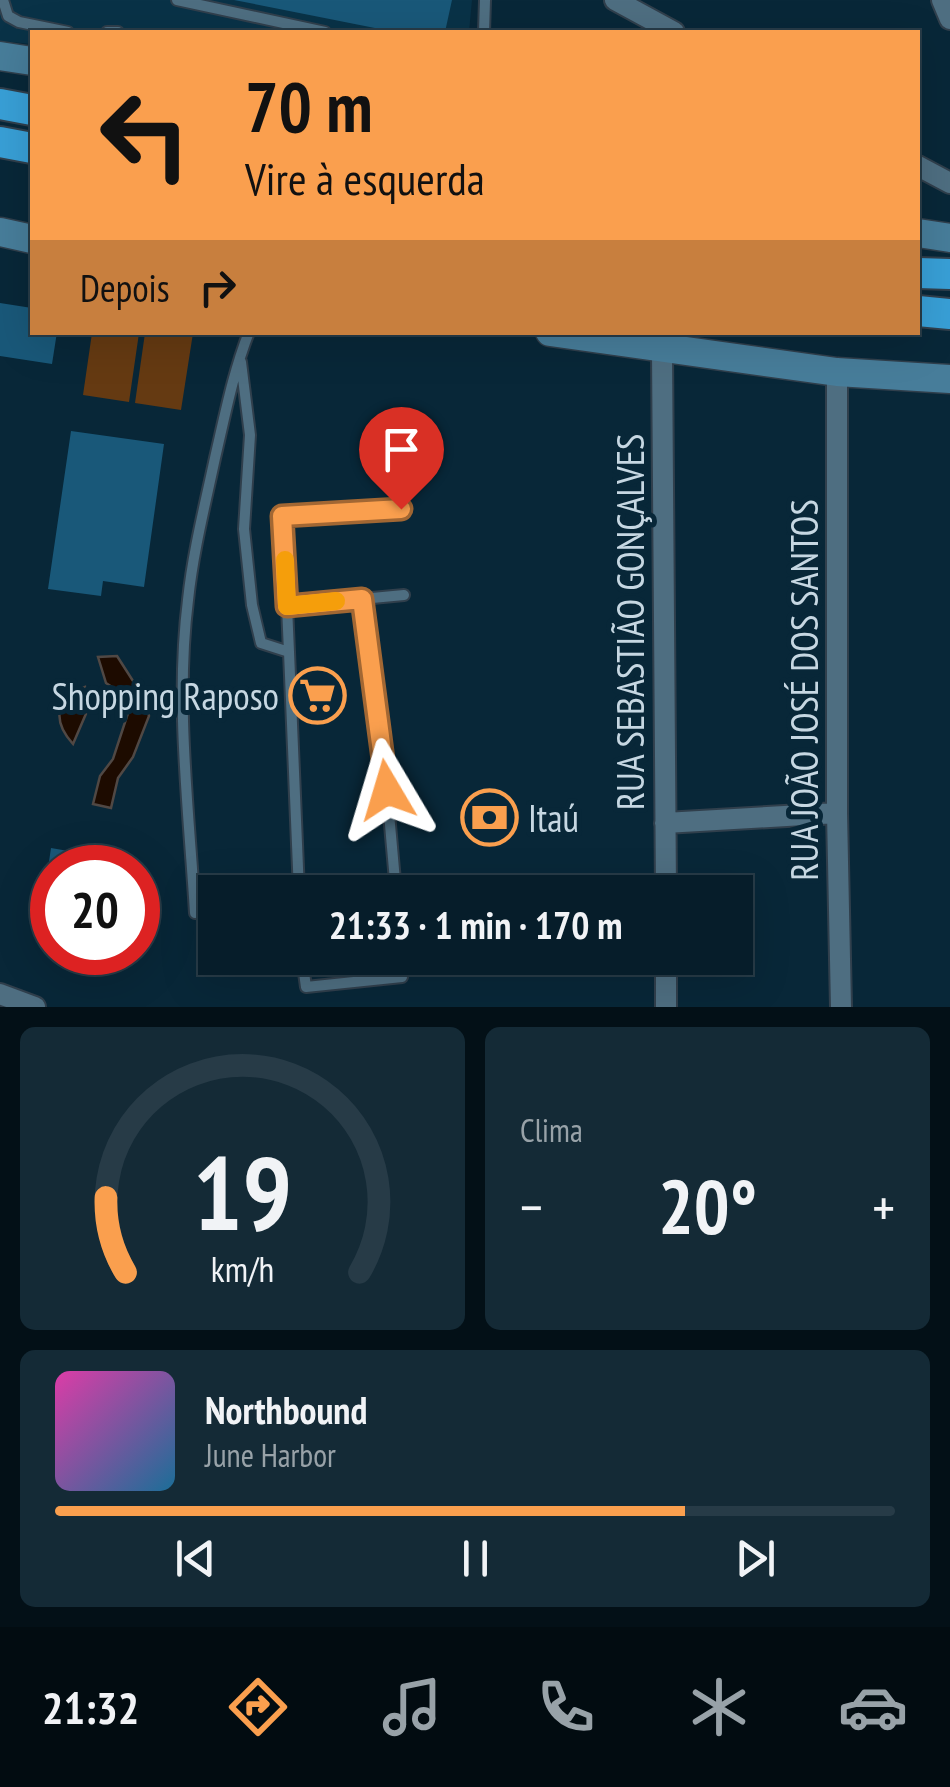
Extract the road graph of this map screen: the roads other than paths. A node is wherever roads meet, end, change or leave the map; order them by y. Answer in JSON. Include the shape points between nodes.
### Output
{"nodes":[{"id":1,"x":3,"y":0,"type":"edge"},
{"id":2,"x":177,"y":0,"type":"edge"},
{"id":3,"x":485,"y":0,"type":"edge"},
{"id":4,"x":616,"y":0,"type":"edge"},
{"id":5,"x":942,"y":0,"type":"edge"},
{"id":6,"x":950,"y":19,"type":"edge"},
{"id":7,"x":58,"y":30,"type":"edge"},
{"id":8,"x":315,"y":30,"type":"edge"},
{"id":9,"x":484,"y":30,"type":"edge"},
{"id":10,"x":670,"y":30,"type":"edge"},
{"id":11,"x":0,"y":56,"type":"edge"},
{"id":12,"x":30,"y":62,"type":"edge"},
{"id":13,"x":0,"y":104,"type":"edge"},
{"id":14,"x":30,"y":110,"type":"edge"},
{"id":15,"x":0,"y":142,"type":"edge"},
{"id":16,"x":30,"y":148,"type":"edge"},
{"id":17,"x":920,"y":167,"type":"edge"},
{"id":18,"x":950,"y":183,"type":"edge"},
{"id":19,"x":950,"y":221,"type":"edge"},
{"id":20,"x":0,"y":232,"type":"edge"},
{"id":21,"x":920,"y":232,"type":"edge"},
{"id":22,"x":920,"y":233,"type":"edge"},
{"id":23,"x":950,"y":238,"type":"edge"},
{"id":24,"x":30,"y":239,"type":"edge"},
{"id":25,"x":920,"y":273,"type":"edge"},
{"id":26,"x":950,"y":274,"type":"edge"},
{"id":27,"x":920,"y":311,"type":"edge"},
{"id":28,"x":950,"y":314,"type":"edge"},
{"id":29,"x":248,"y":335,"type":"edge"},
{"id":30,"x":569,"y":335,"type":"edge"},
{"id":31,"x":662,"y":350,"type":"junction"},
{"id":32,"x":240,"y":356,"type":"junction"},
{"id":33,"x":837,"y":372,"type":"junction"},
{"id":34,"x":950,"y":379,"type":"edge"},
{"id":35,"x":401,"y":509,"type":"dead end"},
{"id":36,"x":404,"y":595,"type":"dead end"},
{"id":37,"x":362,"y":599,"type":"junction"},
{"id":38,"x":287,"y":606,"type":"junction"},
{"id":39,"x":289,"y":652,"type":"junction"},
{"id":40,"x":837,"y":814,"type":"junction"},
{"id":41,"x":665,"y":824,"type":"junction"},
{"id":42,"x":297,"y":875,"type":"edge"},
{"id":43,"x":394,"y":875,"type":"edge"},
{"id":44,"x":666,"y":875,"type":"edge"},
{"id":45,"x":195,"y":914,"type":"dead end"},
{"id":46,"x":304,"y":975,"type":"edge"},
{"id":47,"x":402,"y":975,"type":"edge"},
{"id":48,"x":666,"y":975,"type":"edge"},
{"id":49,"x":0,"y":994,"type":"edge"},
{"id":50,"x":35,"y":1007,"type":"edge"},
{"id":51,"x":666,"y":1007,"type":"edge"},
{"id":52,"x":841,"y":1007,"type":"edge"}],
"edges":[{"from":1,"to":7,"type":"lane","via":[[8,16],[19,22]]},
{"from":2,"to":8,"type":"lane"},
{"from":3,"to":9,"type":"lane"},
{"from":4,"to":10,"type":"street"},
{"from":5,"to":6,"type":"street"},
{"from":11,"to":12,"type":"street"},
{"from":13,"to":14,"type":"highway"},
{"from":15,"to":16,"type":"highway"},
{"from":17,"to":18,"type":"street"},
{"from":19,"to":21,"type":"street"},
{"from":20,"to":24,"type":"street"},
{"from":22,"to":23,"type":"street"},
{"from":25,"to":26,"type":"highway"},
{"from":27,"to":28,"type":"highway"},
{"from":29,"to":32,"type":"lane"},
{"from":30,"to":31,"type":"street"},
{"from":31,"to":33,"type":"street"},
{"from":31,"to":41,"type":"street","name":"RUA SEBASTIÃO GONÇALVES"},
{"from":32,"to":39,"type":"lane","via":[[250,435],[244,529],[252,605],[262,643]]},
{"from":32,"to":45,"type":"lane","via":[[187,603],[186,759]]},
{"from":33,"to":34,"type":"street"},
{"from":33,"to":40,"type":"street","name":"RUA JOÃO JOSÉ DOS SANTOS"},
{"from":35,"to":38,"type":"lane","via":[[282,516]]},
{"from":36,"to":37,"type":"lane"},
{"from":37,"to":38,"type":"lane"},
{"from":37,"to":43,"type":"lane"},
{"from":38,"to":39,"type":"lane"},
{"from":39,"to":42,"type":"lane"},
{"from":40,"to":41,"type":"street"},
{"from":40,"to":52,"type":"street","name":"RUA JOÃO JOSÉ DOS SANTOS"},
{"from":41,"to":44,"type":"street","name":"RUA SEBASTIÃO GONÇALVES"},
{"from":46,"to":47,"type":"lane","via":[[306,987]]},
{"from":48,"to":51,"type":"street"},
{"from":49,"to":50,"type":"street"}]}
